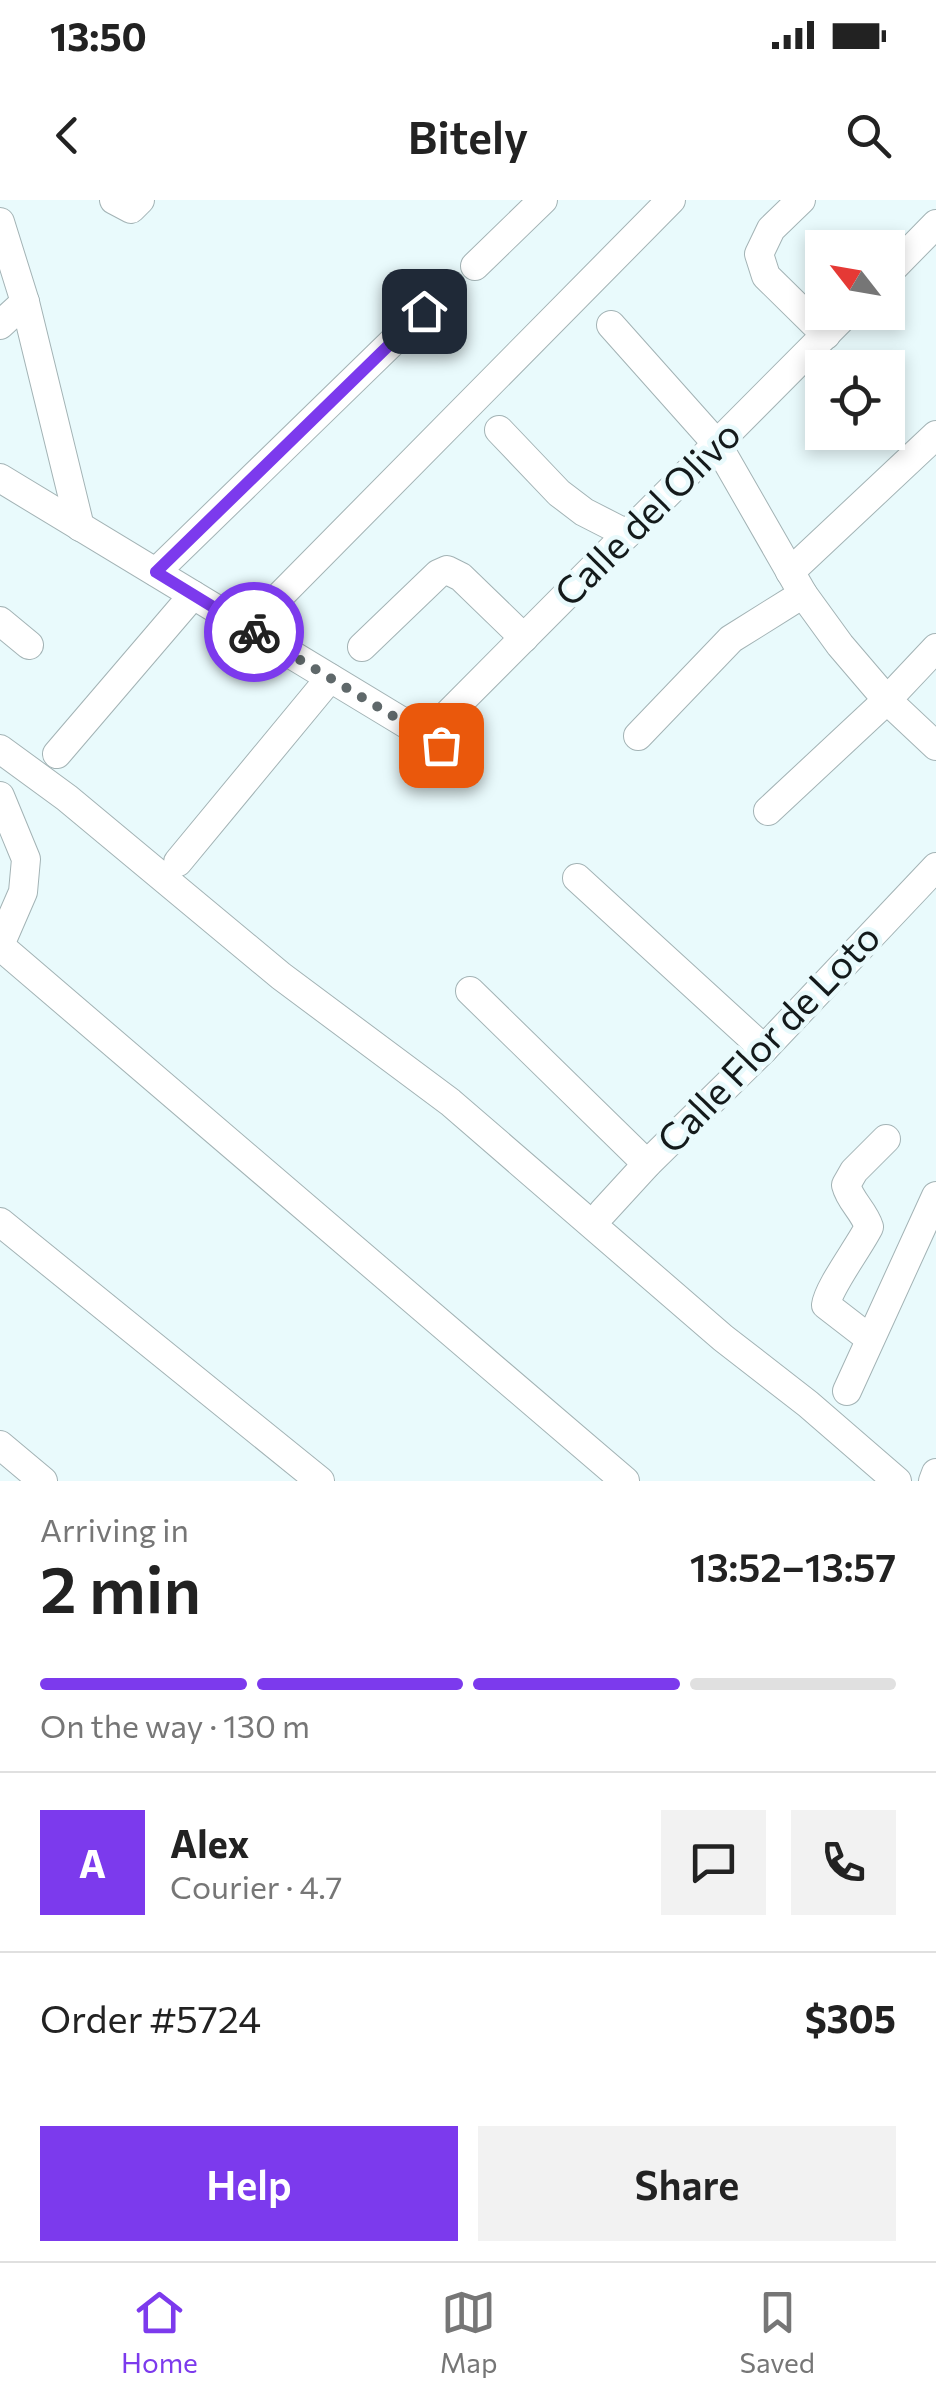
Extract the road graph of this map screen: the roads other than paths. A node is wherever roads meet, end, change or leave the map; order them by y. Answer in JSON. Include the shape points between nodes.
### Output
{"nodes":[{"id":1,"x":114,"y":200,"type":"edge"},
{"id":2,"x":140,"y":200,"type":"edge"},
{"id":3,"x":543,"y":200,"type":"edge"},
{"id":4,"x":671,"y":200,"type":"edge"},
{"id":5,"x":801,"y":200,"type":"edge"},
{"id":6,"x":0,"y":222,"type":"edge"},
{"id":7,"x":936,"y":224,"type":"edge"},
{"id":8,"x":905,"y":256,"type":"edge"},
{"id":9,"x":475,"y":266,"type":"dead end"},
{"id":10,"x":451,"y":285,"type":"dead end"},
{"id":11,"x":25,"y":302,"type":"junction"},
{"id":12,"x":611,"y":325,"type":"dead end"},
{"id":13,"x":0,"y":326,"type":"edge"},
{"id":14,"x":831,"y":330,"type":"edge"},
{"id":15,"x":826,"y":335,"type":"junction"},
{"id":16,"x":499,"y":430,"type":"dead end"},
{"id":17,"x":936,"y":435,"type":"edge"},
{"id":18,"x":717,"y":444,"type":"junction"},
{"id":19,"x":0,"y":478,"type":"edge"},
{"id":20,"x":80,"y":526,"type":"junction"},
{"id":21,"x":627,"y":534,"type":"junction"},
{"id":22,"x":156,"y":572,"type":"junction"},
{"id":23,"x":796,"y":583,"type":"junction"},
{"id":24,"x":194,"y":595,"type":"junction"},
{"id":25,"x":272,"y":604,"type":"dead end"},
{"id":26,"x":0,"y":621,"type":"edge"},
{"id":27,"x":524,"y":638,"type":"junction"},
{"id":28,"x":29,"y":644,"type":"dead end"},
{"id":29,"x":362,"y":647,"type":"dead end"},
{"id":30,"x":936,"y":648,"type":"edge"},
{"id":31,"x":330,"y":678,"type":"junction"},
{"id":32,"x":887,"y":700,"type":"junction"},
{"id":33,"x":447,"y":715,"type":"dead end"},
{"id":34,"x":638,"y":736,"type":"dead end"},
{"id":35,"x":441,"y":745,"type":"dead end"},
{"id":36,"x":936,"y":746,"type":"edge"},
{"id":37,"x":0,"y":749,"type":"edge"},
{"id":38,"x":58,"y":754,"type":"dead end"},
{"id":39,"x":0,"y":796,"type":"edge"},
{"id":40,"x":768,"y":811,"type":"dead end"},
{"id":41,"x":178,"y":862,"type":"dead end"},
{"id":42,"x":936,"y":867,"type":"edge"},
{"id":43,"x":577,"y":878,"type":"dead end"},
{"id":44,"x":0,"y":946,"type":"edge"},
{"id":45,"x":470,"y":991,"type":"dead end"},
{"id":46,"x":764,"y":1049,"type":"junction"},
{"id":47,"x":886,"y":1139,"type":"dead end"},
{"id":48,"x":648,"y":1164,"type":"junction"},
{"id":49,"x":936,"y":1196,"type":"edge"},
{"id":50,"x":603,"y":1212,"type":"dead end"},
{"id":51,"x":0,"y":1222,"type":"edge"},
{"id":52,"x":870,"y":1339,"type":"junction"},
{"id":53,"x":847,"y":1391,"type":"dead end"},
{"id":54,"x":0,"y":1445,"type":"edge"},
{"id":55,"x":936,"y":1472,"type":"edge"},
{"id":56,"x":42,"y":1481,"type":"edge"},
{"id":57,"x":320,"y":1481,"type":"edge"},
{"id":58,"x":624,"y":1481,"type":"edge"},
{"id":59,"x":897,"y":1481,"type":"edge"},
{"id":60,"x":933,"y":1481,"type":"edge"}],
"edges":[{"from":1,"to":2,"type":"street","via":[[131,209]]},
{"from":3,"to":9,"type":"street"},
{"from":4,"to":25,"type":"street"},
{"from":5,"to":15,"type":"street","via":[[771,229],[758,254],[766,276]]},
{"from":6,"to":11,"type":"street"},
{"from":7,"to":8,"type":"street"},
{"from":10,"to":22,"type":"street"},
{"from":11,"to":13,"type":"street"},
{"from":11,"to":20,"type":"street"},
{"from":12,"to":18,"type":"street"},
{"from":14,"to":15,"type":"street","name":"Calle del Olivo"},
{"from":15,"to":18,"type":"street","name":"Calle del Olivo"},
{"from":16,"to":21,"type":"street","via":[[559,492]]},
{"from":17,"to":23,"type":"street"},
{"from":18,"to":21,"type":"street","name":"Calle del Olivo"},
{"from":18,"to":23,"type":"street"},
{"from":19,"to":20,"type":"street"},
{"from":20,"to":22,"type":"street"},
{"from":21,"to":27,"type":"street","name":"Calle del Olivo"},
{"from":22,"to":24,"type":"street"},
{"from":23,"to":32,"type":"street"},
{"from":23,"to":34,"type":"street"},
{"from":24,"to":31,"type":"street"},
{"from":24,"to":38,"type":"street"},
{"from":26,"to":28,"type":"street"},
{"from":27,"to":29,"type":"street","via":[[447,570]]},
{"from":27,"to":33,"type":"street","name":"Calle del Olivo"},
{"from":30,"to":32,"type":"street"},
{"from":31,"to":35,"type":"street"},
{"from":31,"to":41,"type":"street"},
{"from":32,"to":36,"type":"street"},
{"from":32,"to":40,"type":"street"},
{"from":37,"to":59,"type":"street","via":[[281,976],[450,1102]]},
{"from":39,"to":44,"type":"street","via":[[26,859],[23,892]]},
{"from":42,"to":46,"type":"street","name":"Calle Flor de Loto"},
{"from":43,"to":46,"type":"street"},
{"from":44,"to":58,"type":"street"},
{"from":45,"to":48,"type":"street"},
{"from":46,"to":48,"type":"street","name":"Calle Flor de Loto"},
{"from":47,"to":52,"type":"street","via":[[846,1185],[869,1227],[826,1305]]},
{"from":48,"to":50,"type":"street","name":"Calle Flor de Loto"},
{"from":49,"to":52,"type":"street"},
{"from":51,"to":57,"type":"street"},
{"from":52,"to":53,"type":"street"},
{"from":54,"to":56,"type":"street"},
{"from":55,"to":60,"type":"street"}]}
